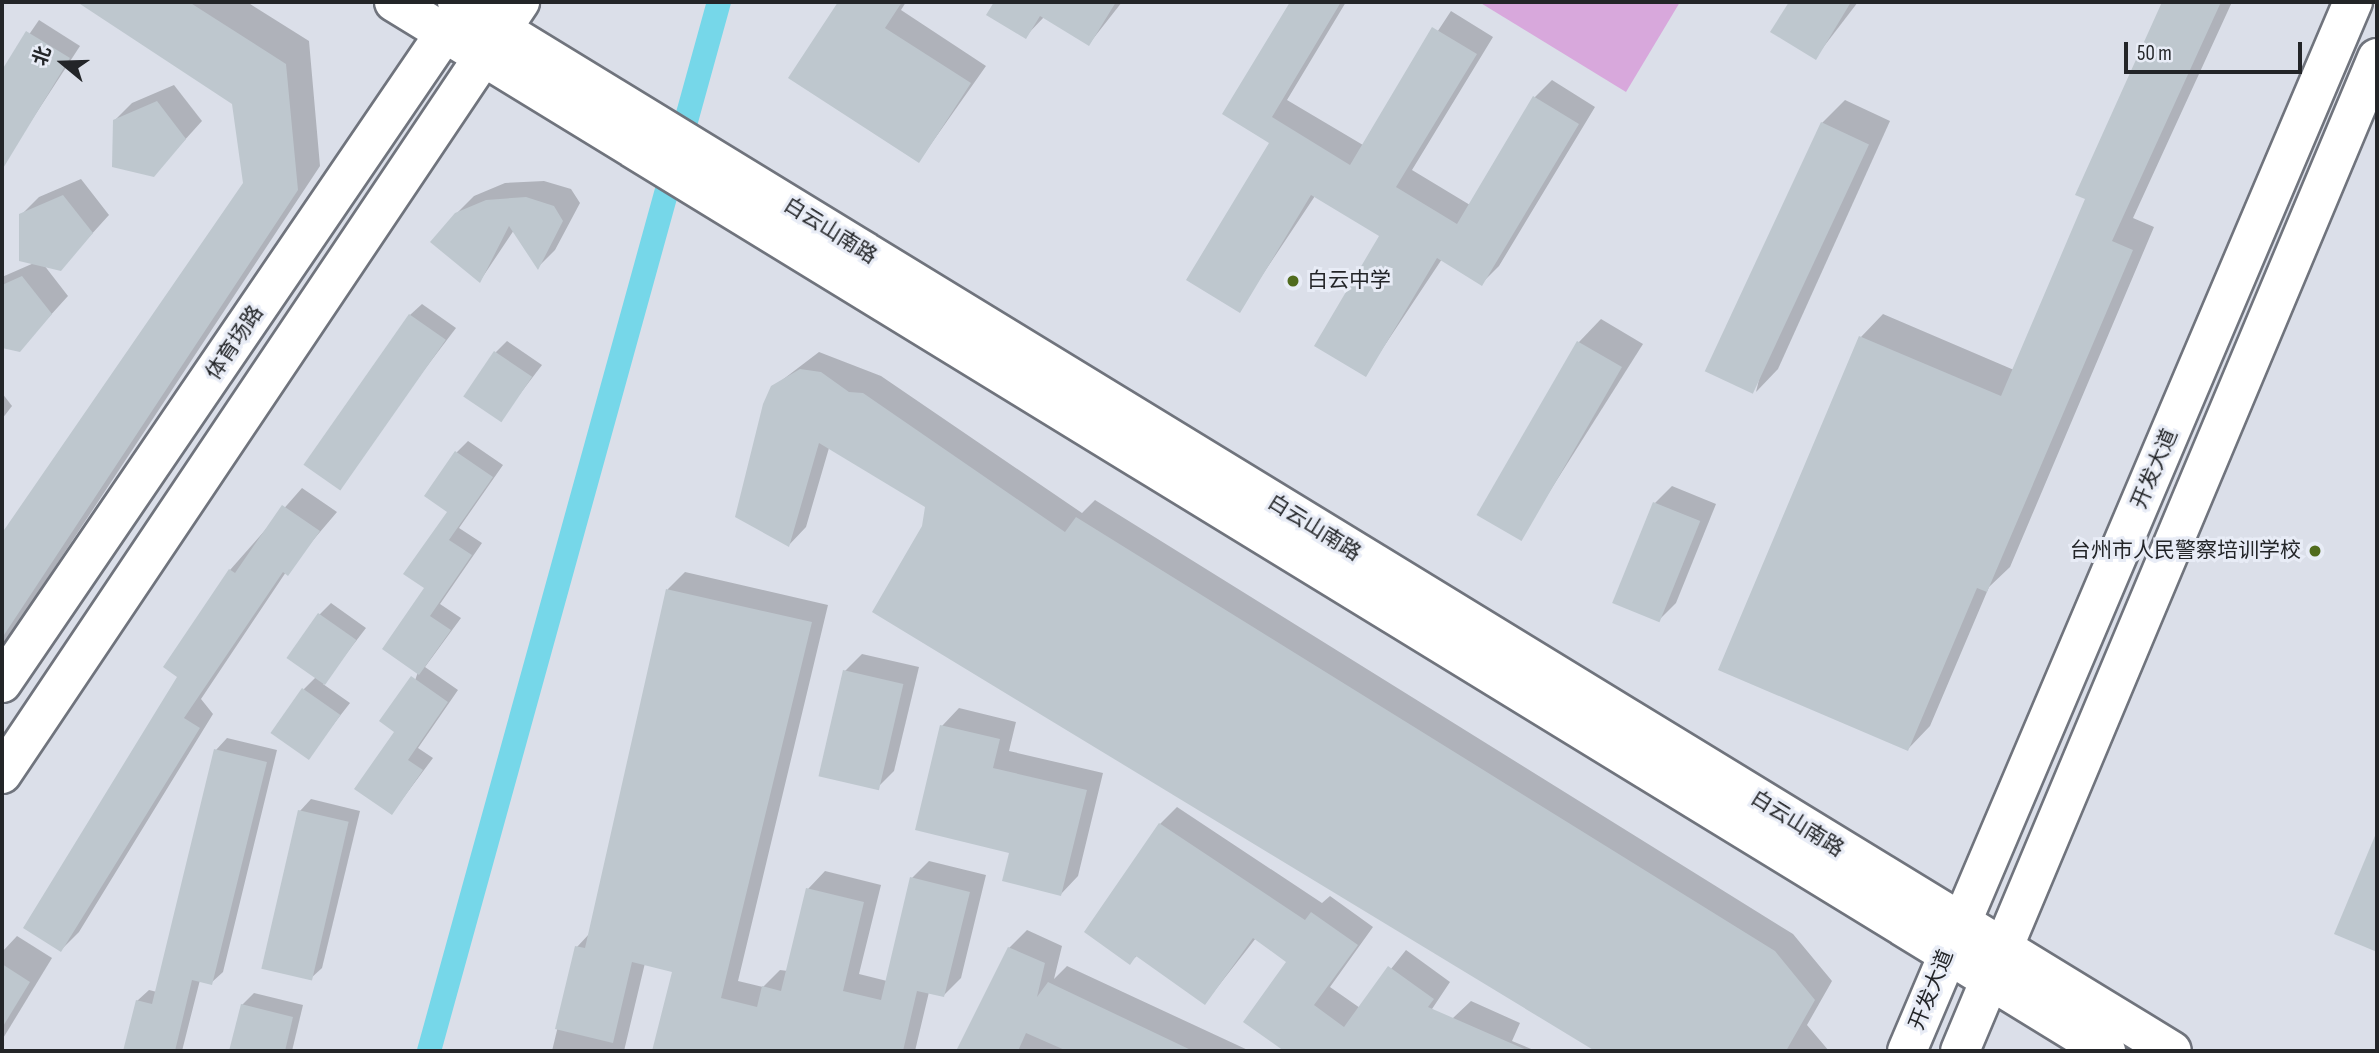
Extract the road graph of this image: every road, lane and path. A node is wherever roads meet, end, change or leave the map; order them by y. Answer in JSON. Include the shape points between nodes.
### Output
{"nodes":[{"id":1,"x":394,"y":2,"type":"edge"},
{"id":2,"x":2353,"y":2,"type":"edge"},
{"id":3,"x":458,"y":11,"type":"edge"},
{"id":4,"x":502,"y":29,"type":"edge"},
{"id":5,"x":2377,"y":58,"type":"edge"},
{"id":6,"x":2,"y":683,"type":"edge"},
{"id":7,"x":2,"y":774,"type":"edge"},
{"id":8,"x":1953,"y":939,"type":"junction"},
{"id":9,"x":1996,"y":964,"type":"junction"},
{"id":10,"x":1907,"y":1051,"type":"edge"},
{"id":11,"x":1960,"y":1051,"type":"edge"},
{"id":12,"x":2106,"y":1051,"type":"edge"},
{"id":13,"x":2172,"y":1051,"type":"edge"}],
"edges":[{"from":1,"to":3,"type":"main road","name":"白云山南路"},
{"from":2,"to":8,"type":"main road","name":"开发大道"},
{"from":3,"to":4,"type":"main road","name":"白云山南路"},
{"from":3,"to":6,"type":"main road","name":"体育场路"},
{"from":4,"to":7,"type":"main road"},
{"from":4,"to":8,"type":"main road","name":"白云山南路","via":[[637,131]]},
{"from":5,"to":9,"type":"main road"},
{"from":8,"to":9,"type":"main road","name":"白云山南路"},
{"from":8,"to":10,"type":"main road","name":"开发大道"},
{"from":9,"to":11,"type":"main road"},
{"from":9,"to":12,"type":"main road","name":"白云山南路"},
{"from":9,"to":13,"type":"main road","name":"白云山南路"}]}
